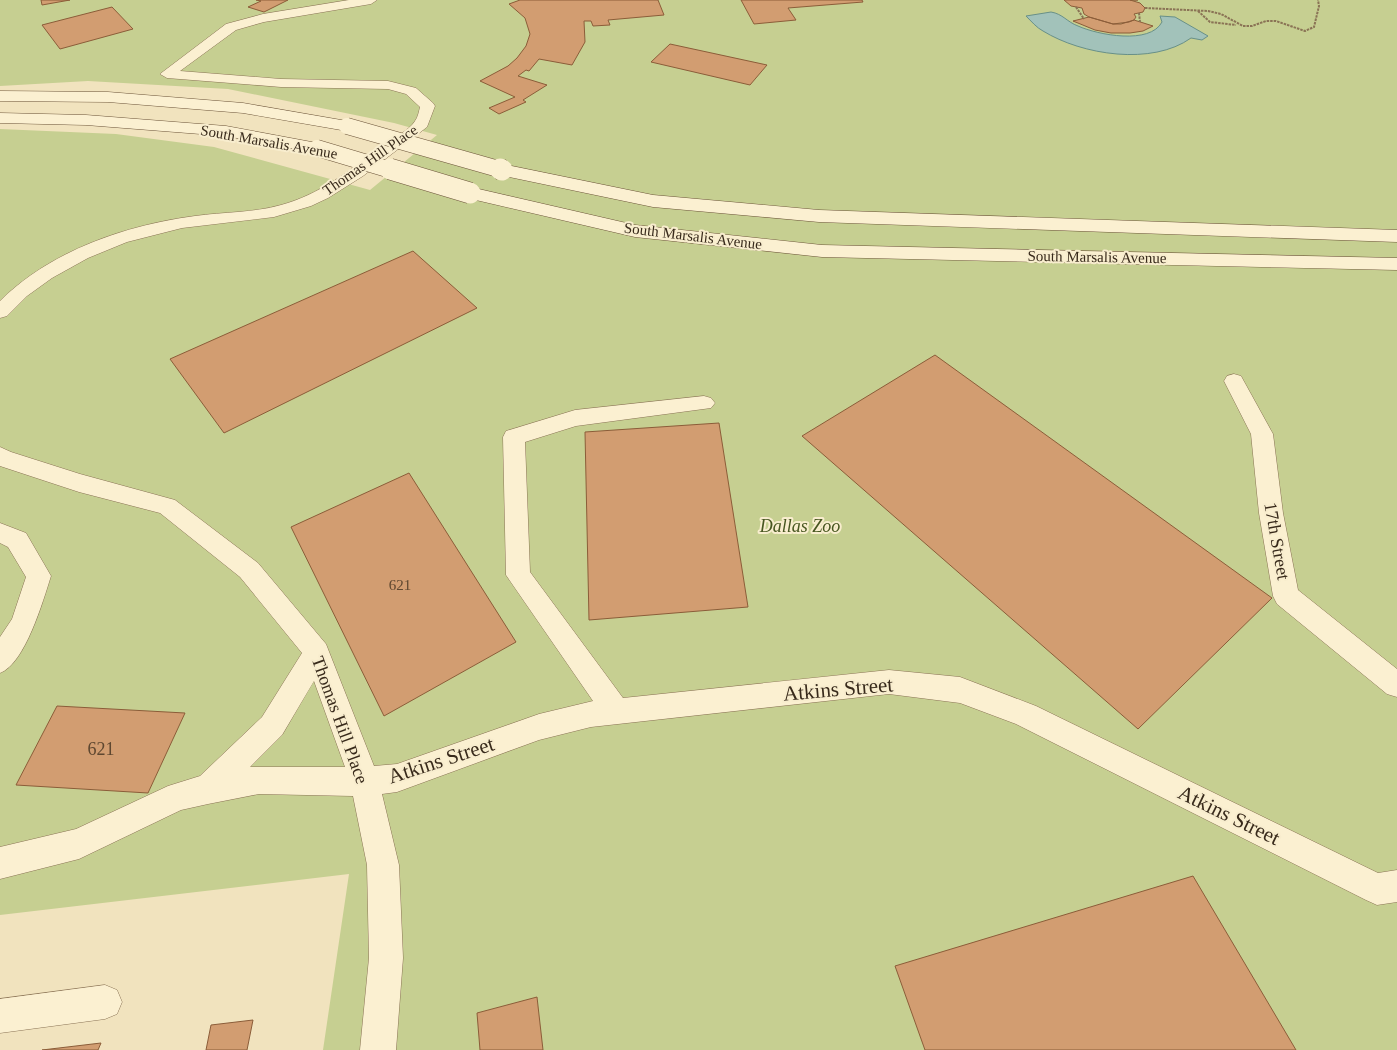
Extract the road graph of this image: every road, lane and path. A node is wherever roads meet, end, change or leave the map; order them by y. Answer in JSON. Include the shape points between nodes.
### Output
{"nodes":[{"id":1,"x":371,"y":0,"type":"edge"},
{"id":2,"x":1318,"y":0,"type":"edge"},
{"id":3,"x":1076,"y":7,"type":"dead end"},
{"id":4,"x":1145,"y":8,"type":"dead end"},
{"id":5,"x":1196,"y":11,"type":"junction"},
{"id":6,"x":1139,"y":13,"type":"dead end"},
{"id":7,"x":1084,"y":18,"type":"dead end"},
{"id":8,"x":1140,"y":22,"type":"dead end"},
{"id":9,"x":1236,"y":24,"type":"junction"},
{"id":10,"x":0,"y":96,"type":"edge"},
{"id":11,"x":0,"y":118,"type":"edge"},
{"id":12,"x":1397,"y":236,"type":"edge"},
{"id":13,"x":1397,"y":264,"type":"edge"},
{"id":14,"x":0,"y":312,"type":"edge"},
{"id":15,"x":1234,"y":381,"type":"dead end"},
{"id":16,"x":704,"y":403,"type":"dead end"},
{"id":17,"x":0,"y":456,"type":"edge"},
{"id":18,"x":0,"y":533,"type":"edge"},
{"id":19,"x":317,"y":652,"type":"junction"},
{"id":20,"x":0,"y":661,"type":"edge"},
{"id":21,"x":1397,"y":685,"type":"edge"},
{"id":22,"x":617,"y":712,"type":"junction"},
{"id":23,"x":364,"y":782,"type":"junction"},
{"id":24,"x":208,"y":790,"type":"junction"},
{"id":25,"x":0,"y":863,"type":"edge"},
{"id":26,"x":1397,"y":886,"type":"edge"},
{"id":27,"x":105,"y":1002,"type":"dead end"},
{"id":28,"x":0,"y":1016,"type":"edge"},
{"id":29,"x":378,"y":1050,"type":"edge"}],
"edges":[{"from":1,"to":14,"type":"lane","name":"Thomas Hill Place","via":[[263,18],[231,27],[167,74],[280,83],[388,85],[411,91],[428,106],[422,124],[327,193],[288,209],[143,231],[66,262],[27,287]]},
{"from":2,"to":9,"type":"path","via":[[1314,27],[1310,30],[1296,30],[1269,20],[1250,26]]},
{"from":3,"to":7,"type":"path"},
{"from":4,"to":5,"type":"path"},
{"from":5,"to":9,"type":"path","via":[[1224,14]]},
{"from":5,"to":9,"type":"path","via":[[1210,22]]},
{"from":6,"to":8,"type":"path"},
{"from":10,"to":12,"type":"main road","name":"South Marsalis Avenue","bridge":true,"via":[[108,97],[243,108],[347,126],[502,170],[653,202],[819,216]]},
{"from":11,"to":13,"type":"main road","name":"South Marsalis Avenue","bridge":true,"via":[[86,120],[226,132],[317,148],[470,193],[636,231],[822,251]]},
{"from":15,"to":21,"type":"lane","name":"17th Street","via":[[1262,434],[1270,513],[1286,596]]},
{"from":16,"to":22,"type":"lane","via":[[575,418],[514,437],[518,575]]},
{"from":17,"to":19,"type":"lane","name":"Thomas Hill Place","via":[[79,483],[167,506],[249,570]]},
{"from":18,"to":20,"type":"lane","via":[[17,540],[38,576],[23,623]]},
{"from":19,"to":23,"type":"lane","name":"Thomas Hill Place"},
{"from":19,"to":24,"type":"lane","via":[[272,726]]},
{"from":22,"to":23,"type":"lane","name":"Atkins Street","via":[[591,714],[539,727],[397,778]]},
{"from":22,"to":26,"type":"lane","name":"Atkins Street","via":[[889,682],[960,690],[1026,715],[1378,889]]},
{"from":23,"to":24,"type":"lane","name":"Atkins Street","via":[[259,780]]},
{"from":23,"to":29,"type":"lane","name":"Thomas Hill Place","via":[[384,865],[386,958]]},
{"from":24,"to":25,"type":"lane","name":"Atkins Street","via":[[178,796],[79,844]]},
{"from":27,"to":28,"type":"lane"}]}
